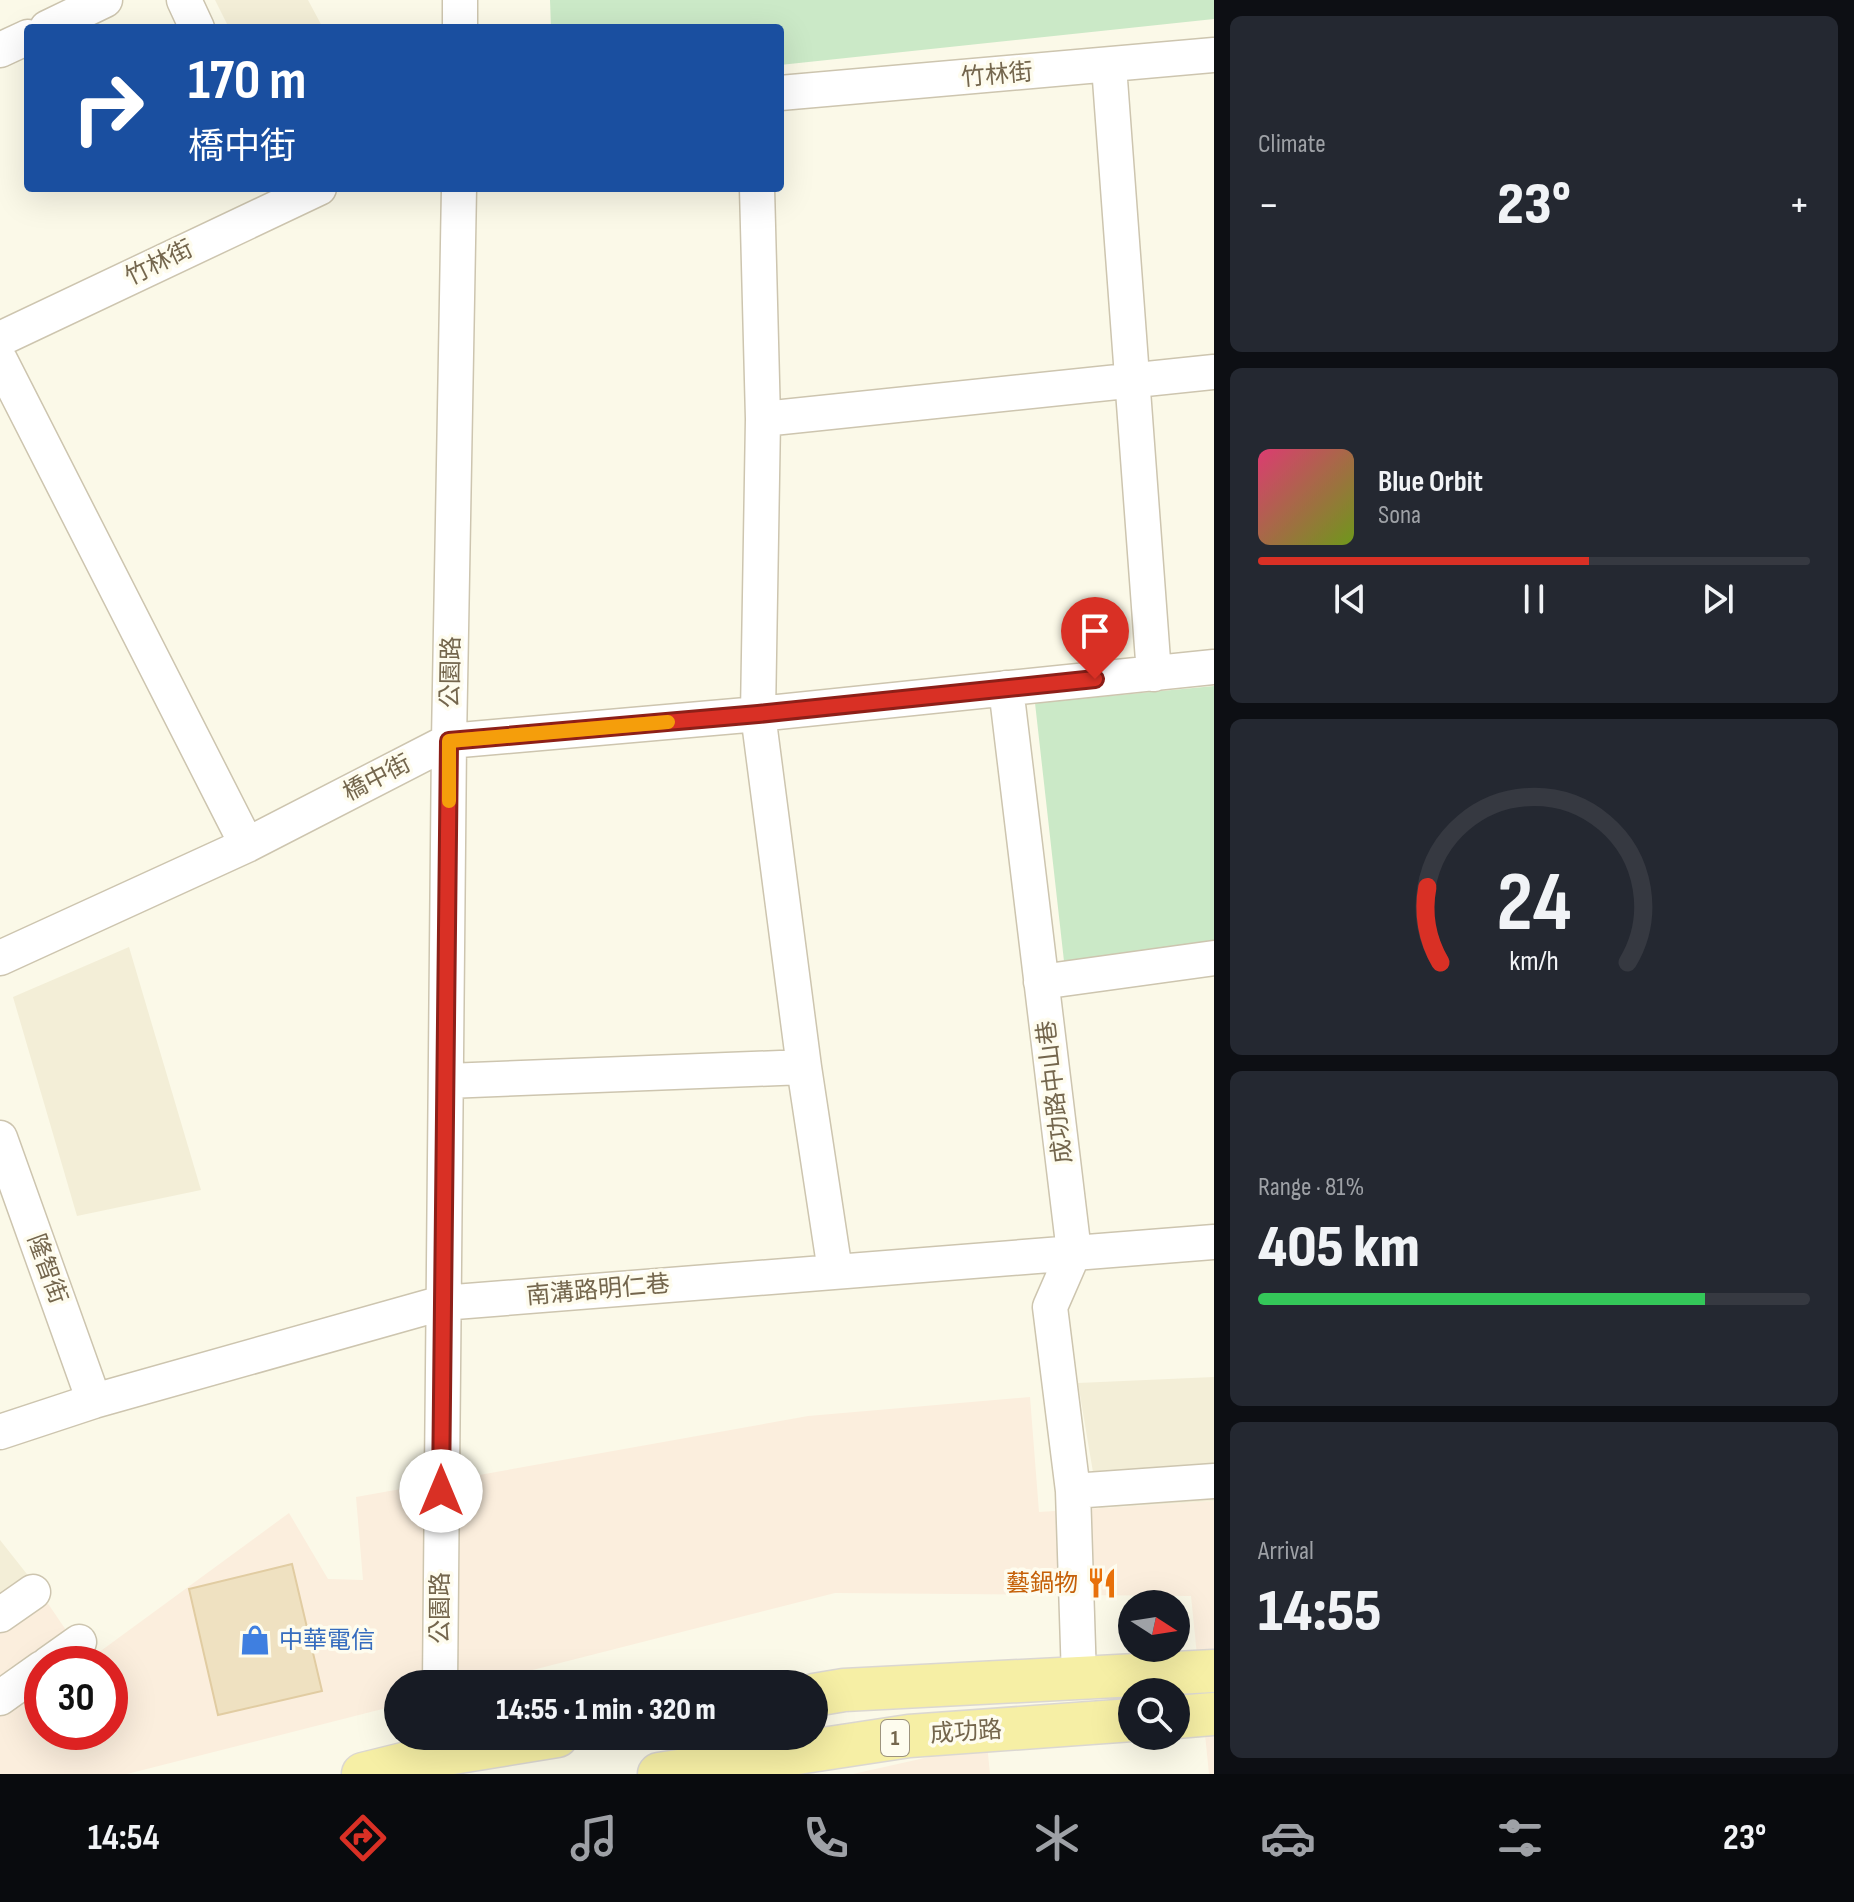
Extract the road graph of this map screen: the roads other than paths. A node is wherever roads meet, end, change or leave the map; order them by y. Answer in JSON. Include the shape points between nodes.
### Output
{"nodes":[{"id":1,"x":105,"y":0,"type":"edge"},
{"id":2,"x":184,"y":0,"type":"edge"},
{"id":3,"x":460,"y":0,"type":"edge"},
{"id":4,"x":55,"y":24,"type":"edge"},
{"id":5,"x":195,"y":24,"type":"edge"},
{"id":6,"x":460,"y":24,"type":"edge"},
{"id":7,"x":24,"y":39,"type":"edge"},
{"id":8,"x":0,"y":50,"type":"edge"},
{"id":9,"x":1214,"y":55,"type":"edge"},
{"id":10,"x":1109,"y":66,"type":"junction"},
{"id":11,"x":784,"y":93,"type":"edge"},
{"id":12,"x":299,"y":192,"type":"edge"},
{"id":13,"x":459,"y":192,"type":"edge"},
{"id":14,"x":757,"y":192,"type":"edge"},
{"id":15,"x":275,"y":197,"type":"edge"},
{"id":16,"x":0,"y":339,"type":"edge"},
{"id":17,"x":0,"y":360,"type":"edge"},
{"id":18,"x":1214,"y":372,"type":"edge"},
{"id":19,"x":1133,"y":379,"type":"junction"},
{"id":20,"x":763,"y":419,"type":"junction"},
{"id":21,"x":1214,"y":667,"type":"edge"},
{"id":22,"x":1154,"y":674,"type":"junction"},
{"id":23,"x":1006,"y":688,"type":"junction"},
{"id":24,"x":758,"y":714,"type":"junction"},
{"id":25,"x":449,"y":741,"type":"junction"},
{"id":26,"x":247,"y":845,"type":"junction"},
{"id":27,"x":0,"y":958,"type":"edge"},
{"id":28,"x":1214,"y":958,"type":"edge"},
{"id":29,"x":1041,"y":982,"type":"junction"},
{"id":30,"x":804,"y":1067,"type":"junction"},
{"id":31,"x":447,"y":1081,"type":"junction"},
{"id":32,"x":0,"y":1138,"type":"edge"},
{"id":33,"x":1214,"y":1242,"type":"edge"},
{"id":34,"x":1074,"y":1252,"type":"junction"},
{"id":35,"x":835,"y":1271,"type":"junction"},
{"id":36,"x":442,"y":1303,"type":"junction"},
{"id":37,"x":94,"y":1401,"type":"junction"},
{"id":38,"x":0,"y":1432,"type":"edge"},
{"id":39,"x":1214,"y":1481,"type":"edge"},
{"id":40,"x":1073,"y":1491,"type":"junction"},
{"id":41,"x":33,"y":1592,"type":"dead end"},
{"id":42,"x":0,"y":1615,"type":"edge"},
{"id":43,"x":79,"y":1642,"type":"dead end"},
{"id":44,"x":73,"y":1646,"type":"edge"},
{"id":45,"x":440,"y":1670,"type":"edge"},
{"id":46,"x":1214,"y":1671,"type":"edge"},
{"id":47,"x":1079,"y":1678,"type":"junction"},
{"id":48,"x":24,"y":1681,"type":"edge"},
{"id":49,"x":828,"y":1693,"type":"edge"},
{"id":50,"x":0,"y":1698,"type":"edge"},
{"id":51,"x":1214,"y":1714,"type":"edge"},
{"id":52,"x":1190,"y":1716,"type":"edge"},
{"id":53,"x":1118,"y":1721,"type":"edge"},
{"id":54,"x":472,"y":1750,"type":"edge"},
{"id":55,"x":441,"y":1755,"type":"edge"},
{"id":56,"x":363,"y":1774,"type":"edge"},
{"id":57,"x":659,"y":1774,"type":"edge"}],
"edges":[{"from":1,"to":4,"type":"street"},
{"from":2,"to":5,"type":"street"},
{"from":3,"to":6,"type":"street"},
{"from":7,"to":8,"type":"street"},
{"from":9,"to":10,"type":"street","name":"竹林街"},
{"from":10,"to":11,"type":"street","name":"竹林街"},
{"from":10,"to":19,"type":"street"},
{"from":12,"to":15,"type":"street","name":"竹林街"},
{"from":13,"to":25,"type":"street","name":"公園路"},
{"from":14,"to":20,"type":"street"},
{"from":15,"to":16,"type":"street","name":"竹林街"},
{"from":17,"to":26,"type":"street"},
{"from":18,"to":19,"type":"street"},
{"from":19,"to":20,"type":"street"},
{"from":19,"to":22,"type":"street"},
{"from":20,"to":24,"type":"street"},
{"from":21,"to":22,"type":"street","name":"橋中街"},
{"from":22,"to":23,"type":"street","name":"橋中街"},
{"from":23,"to":24,"type":"street","name":"橋中街"},
{"from":23,"to":29,"type":"street","name":"成功路中山巷"},
{"from":24,"to":25,"type":"street","name":"橋中街"},
{"from":24,"to":30,"type":"street"},
{"from":25,"to":26,"type":"street","name":"橋中街"},
{"from":25,"to":31,"type":"street","name":"公園路"},
{"from":26,"to":27,"type":"street","name":"橋中街"},
{"from":28,"to":29,"type":"street"},
{"from":29,"to":34,"type":"street","name":"成功路中山巷"},
{"from":30,"to":31,"type":"street"},
{"from":30,"to":35,"type":"street"},
{"from":31,"to":36,"type":"street","name":"公園路"},
{"from":32,"to":37,"type":"street","name":"隆智街"},
{"from":33,"to":34,"type":"street","name":"南溝路明仁巷"},
{"from":34,"to":35,"type":"street","name":"南溝路明仁巷"},
{"from":34,"to":40,"type":"street","via":[[1050,1307]]},
{"from":35,"to":36,"type":"street","name":"南溝路明仁巷"},
{"from":36,"to":37,"type":"street","name":"南溝路明仁巷"},
{"from":36,"to":45,"type":"street","name":"公園路"},
{"from":37,"to":38,"type":"street","name":"南溝路明仁巷"},
{"from":39,"to":40,"type":"street"},
{"from":40,"to":47,"type":"street"},
{"from":41,"to":42,"type":"street"},
{"from":43,"to":44,"type":"street"},
{"from":46,"to":47,"type":"main road","name":"成功路","number":"1"},
{"from":47,"to":49,"type":"main road","name":"成功路","number":"1"},
{"from":48,"to":50,"type":"street"},
{"from":51,"to":52,"type":"main road"},
{"from":53,"to":57,"type":"main road","name":"成功路","number":"1","via":[[909,1736]]},
{"from":54,"to":55,"type":"main road"},
{"from":55,"to":56,"type":"main road"}]}
